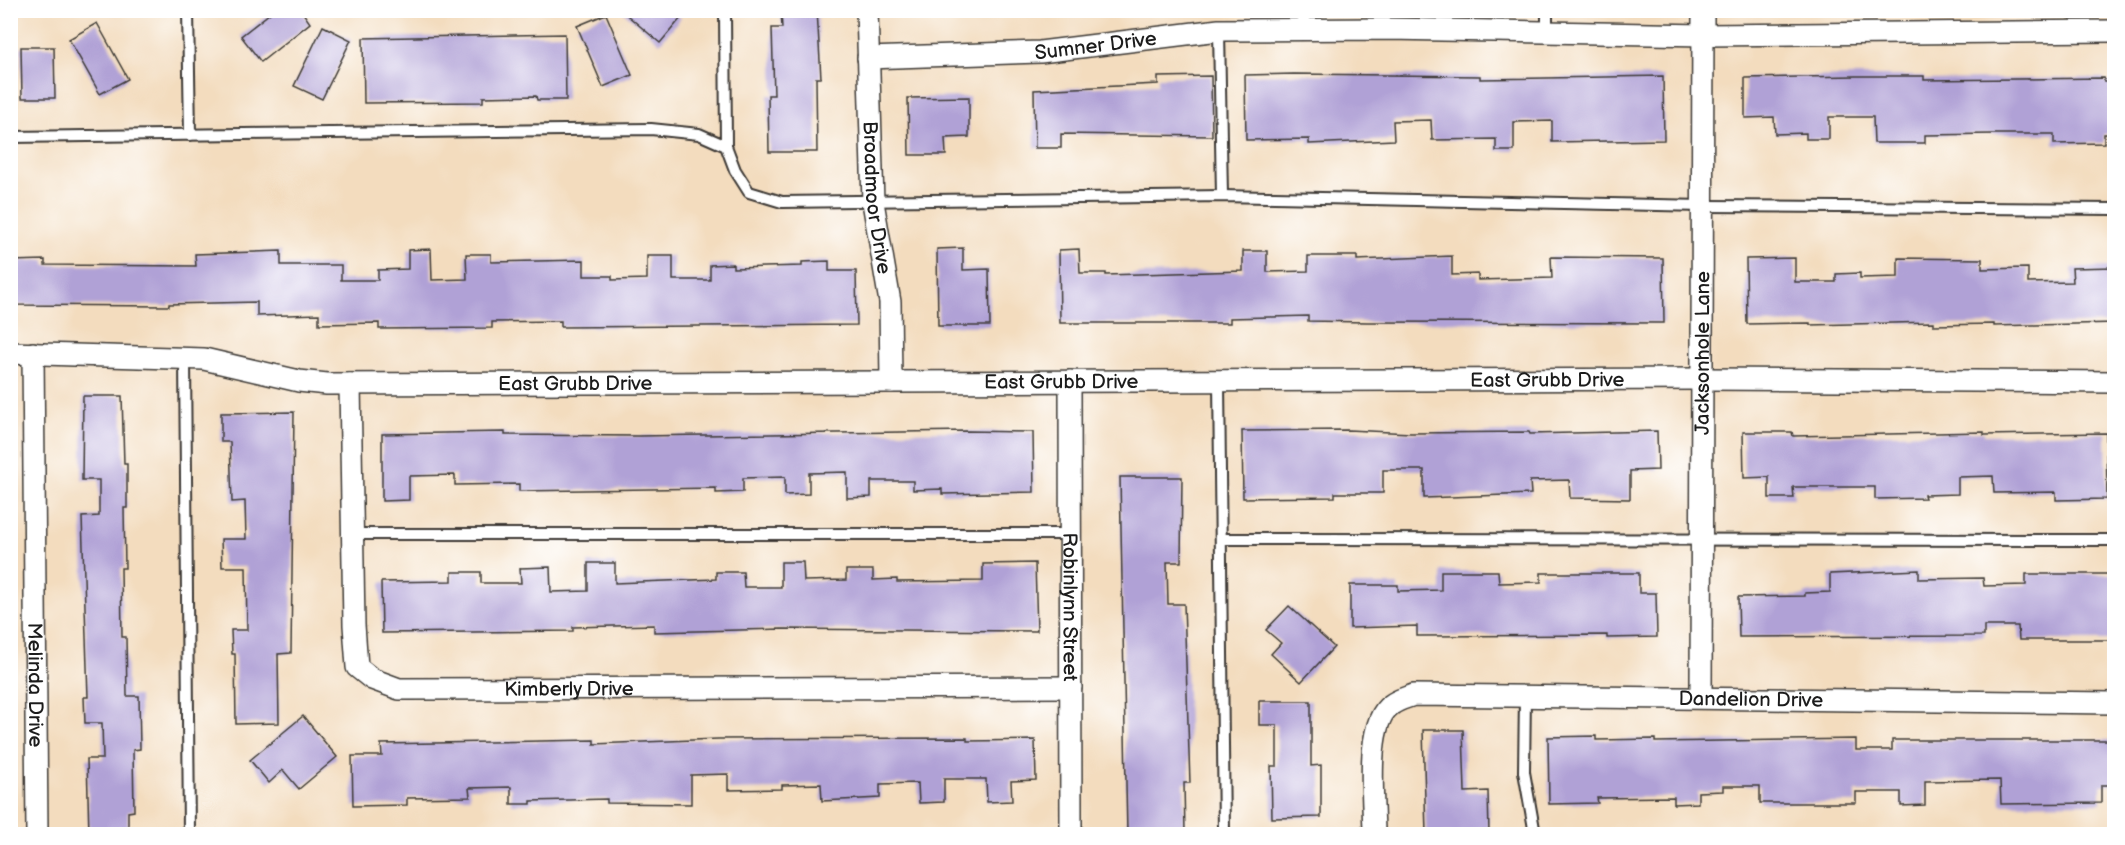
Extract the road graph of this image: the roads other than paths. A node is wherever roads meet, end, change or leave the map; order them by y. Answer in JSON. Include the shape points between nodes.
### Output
{"nodes":[{"id":1,"x":188,"y":10,"type":"edge"},
{"id":2,"x":725,"y":10,"type":"edge"},
{"id":3,"x":867,"y":10,"type":"edge"},
{"id":4,"x":1547,"y":10,"type":"edge"},
{"id":5,"x":1703,"y":10,"type":"edge"},
{"id":6,"x":1390,"y":20,"type":"edge"},
{"id":7,"x":1219,"y":30,"type":"junction"},
{"id":8,"x":1547,"y":32,"type":"junction"},
{"id":9,"x":2115,"y":32,"type":"edge"},
{"id":10,"x":1704,"y":35,"type":"junction"},
{"id":11,"x":868,"y":58,"type":"junction"},
{"id":12,"x":190,"y":135,"type":"junction"},
{"id":13,"x":10,"y":137,"type":"edge"},
{"id":14,"x":726,"y":146,"type":"junction"},
{"id":15,"x":1222,"y":196,"type":"junction"},
{"id":16,"x":873,"y":202,"type":"junction"},
{"id":17,"x":1704,"y":206,"type":"junction"},
{"id":18,"x":2115,"y":209,"type":"edge"},
{"id":19,"x":10,"y":353,"type":"edge"},
{"id":20,"x":33,"y":353,"type":"junction"},
{"id":21,"x":185,"y":357,"type":"junction"},
{"id":22,"x":1704,"y":379,"type":"junction"},
{"id":23,"x":1070,"y":381,"type":"junction"},
{"id":24,"x":1220,"y":381,"type":"junction"},
{"id":25,"x":891,"y":382,"type":"junction"},
{"id":26,"x":2115,"y":382,"type":"edge"},
{"id":27,"x":350,"y":384,"type":"junction"},
{"id":28,"x":352,"y":534,"type":"junction"},
{"id":29,"x":1071,"y":534,"type":"junction"},
{"id":30,"x":1222,"y":539,"type":"junction"},
{"id":31,"x":2115,"y":540,"type":"edge"},
{"id":32,"x":1702,"y":541,"type":"junction"},
{"id":33,"x":1071,"y":687,"type":"junction"},
{"id":34,"x":1525,"y":695,"type":"junction"},
{"id":35,"x":1701,"y":697,"type":"junction"},
{"id":36,"x":2115,"y":703,"type":"edge"},
{"id":37,"x":37,"y":834,"type":"edge"},
{"id":38,"x":189,"y":834,"type":"edge"},
{"id":39,"x":1071,"y":834,"type":"edge"},
{"id":40,"x":1224,"y":834,"type":"edge"},
{"id":41,"x":1374,"y":834,"type":"edge"},
{"id":42,"x":1535,"y":834,"type":"edge"}],
"edges":[{"from":1,"to":12,"type":"lane"},
{"from":2,"to":14,"type":"lane"},
{"from":3,"to":11,"type":"street","name":"Broadmoor Drive"},
{"from":4,"to":8,"type":"lane"},
{"from":5,"to":10,"type":"street","name":"Jacksonhole Lane"},
{"from":6,"to":7,"type":"street","name":"Sumner Drive"},
{"from":6,"to":8,"type":"street","name":"Sumner Drive"},
{"from":7,"to":11,"type":"street","name":"Sumner Drive","via":[[1040,52]]},
{"from":7,"to":15,"type":"lane"},
{"from":8,"to":10,"type":"street","name":"Sumner Drive"},
{"from":9,"to":10,"type":"street","name":"Sumner Drive"},
{"from":10,"to":17,"type":"street","name":"Jacksonhole Lane"},
{"from":11,"to":16,"type":"street","name":"Broadmoor Drive"},
{"from":12,"to":13,"type":"lane"},
{"from":12,"to":14,"type":"lane","via":[[651,129],[699,134]]},
{"from":14,"to":16,"type":"lane","via":[[749,192],[782,202]]},
{"from":15,"to":16,"type":"lane"},
{"from":15,"to":17,"type":"lane"},
{"from":16,"to":25,"type":"street","name":"Broadmoor Drive","via":[[890,302]]},
{"from":17,"to":18,"type":"lane"},
{"from":17,"to":22,"type":"street","name":"Jacksonhole Lane"},
{"from":19,"to":20,"type":"street","name":"East Grubb Drive"},
{"from":20,"to":21,"type":"street","name":"East Grubb Drive"},
{"from":20,"to":37,"type":"street","name":"Melinda Drive"},
{"from":21,"to":27,"type":"street","name":"East Grubb Drive","via":[[299,381]]},
{"from":21,"to":38,"type":"lane"},
{"from":22,"to":24,"type":"street","name":"East Grubb Drive"},
{"from":22,"to":26,"type":"street","name":"East Grubb Drive"},
{"from":22,"to":32,"type":"street","name":"Jacksonhole Lane"},
{"from":23,"to":24,"type":"street","name":"East Grubb Drive"},
{"from":23,"to":25,"type":"street","name":"East Grubb Drive"},
{"from":23,"to":29,"type":"street","name":"Robinlynn Street"},
{"from":24,"to":30,"type":"lane"},
{"from":25,"to":27,"type":"street","name":"East Grubb Drive"},
{"from":27,"to":28,"type":"street","name":"Kimberly Drive"},
{"from":28,"to":29,"type":"lane"},
{"from":28,"to":33,"type":"street","name":"Kimberly Drive","via":[[357,667],[372,680],[399,689]]},
{"from":29,"to":33,"type":"street","name":"Robinlynn Street"},
{"from":30,"to":32,"type":"lane"},
{"from":30,"to":40,"type":"lane"},
{"from":31,"to":32,"type":"lane"},
{"from":32,"to":35,"type":"street","name":"Jacksonhole Lane"},
{"from":33,"to":39,"type":"street","name":"Robinlynn Street"},
{"from":34,"to":35,"type":"street","name":"Dandelion Drive"},
{"from":34,"to":41,"type":"street","name":"Dandelion Drive","via":[[1424,694],[1391,705],[1382,715],[1374,743]]},
{"from":34,"to":42,"type":"lane","via":[[1524,772]]},
{"from":35,"to":36,"type":"street","name":"Dandelion Drive"}]}
